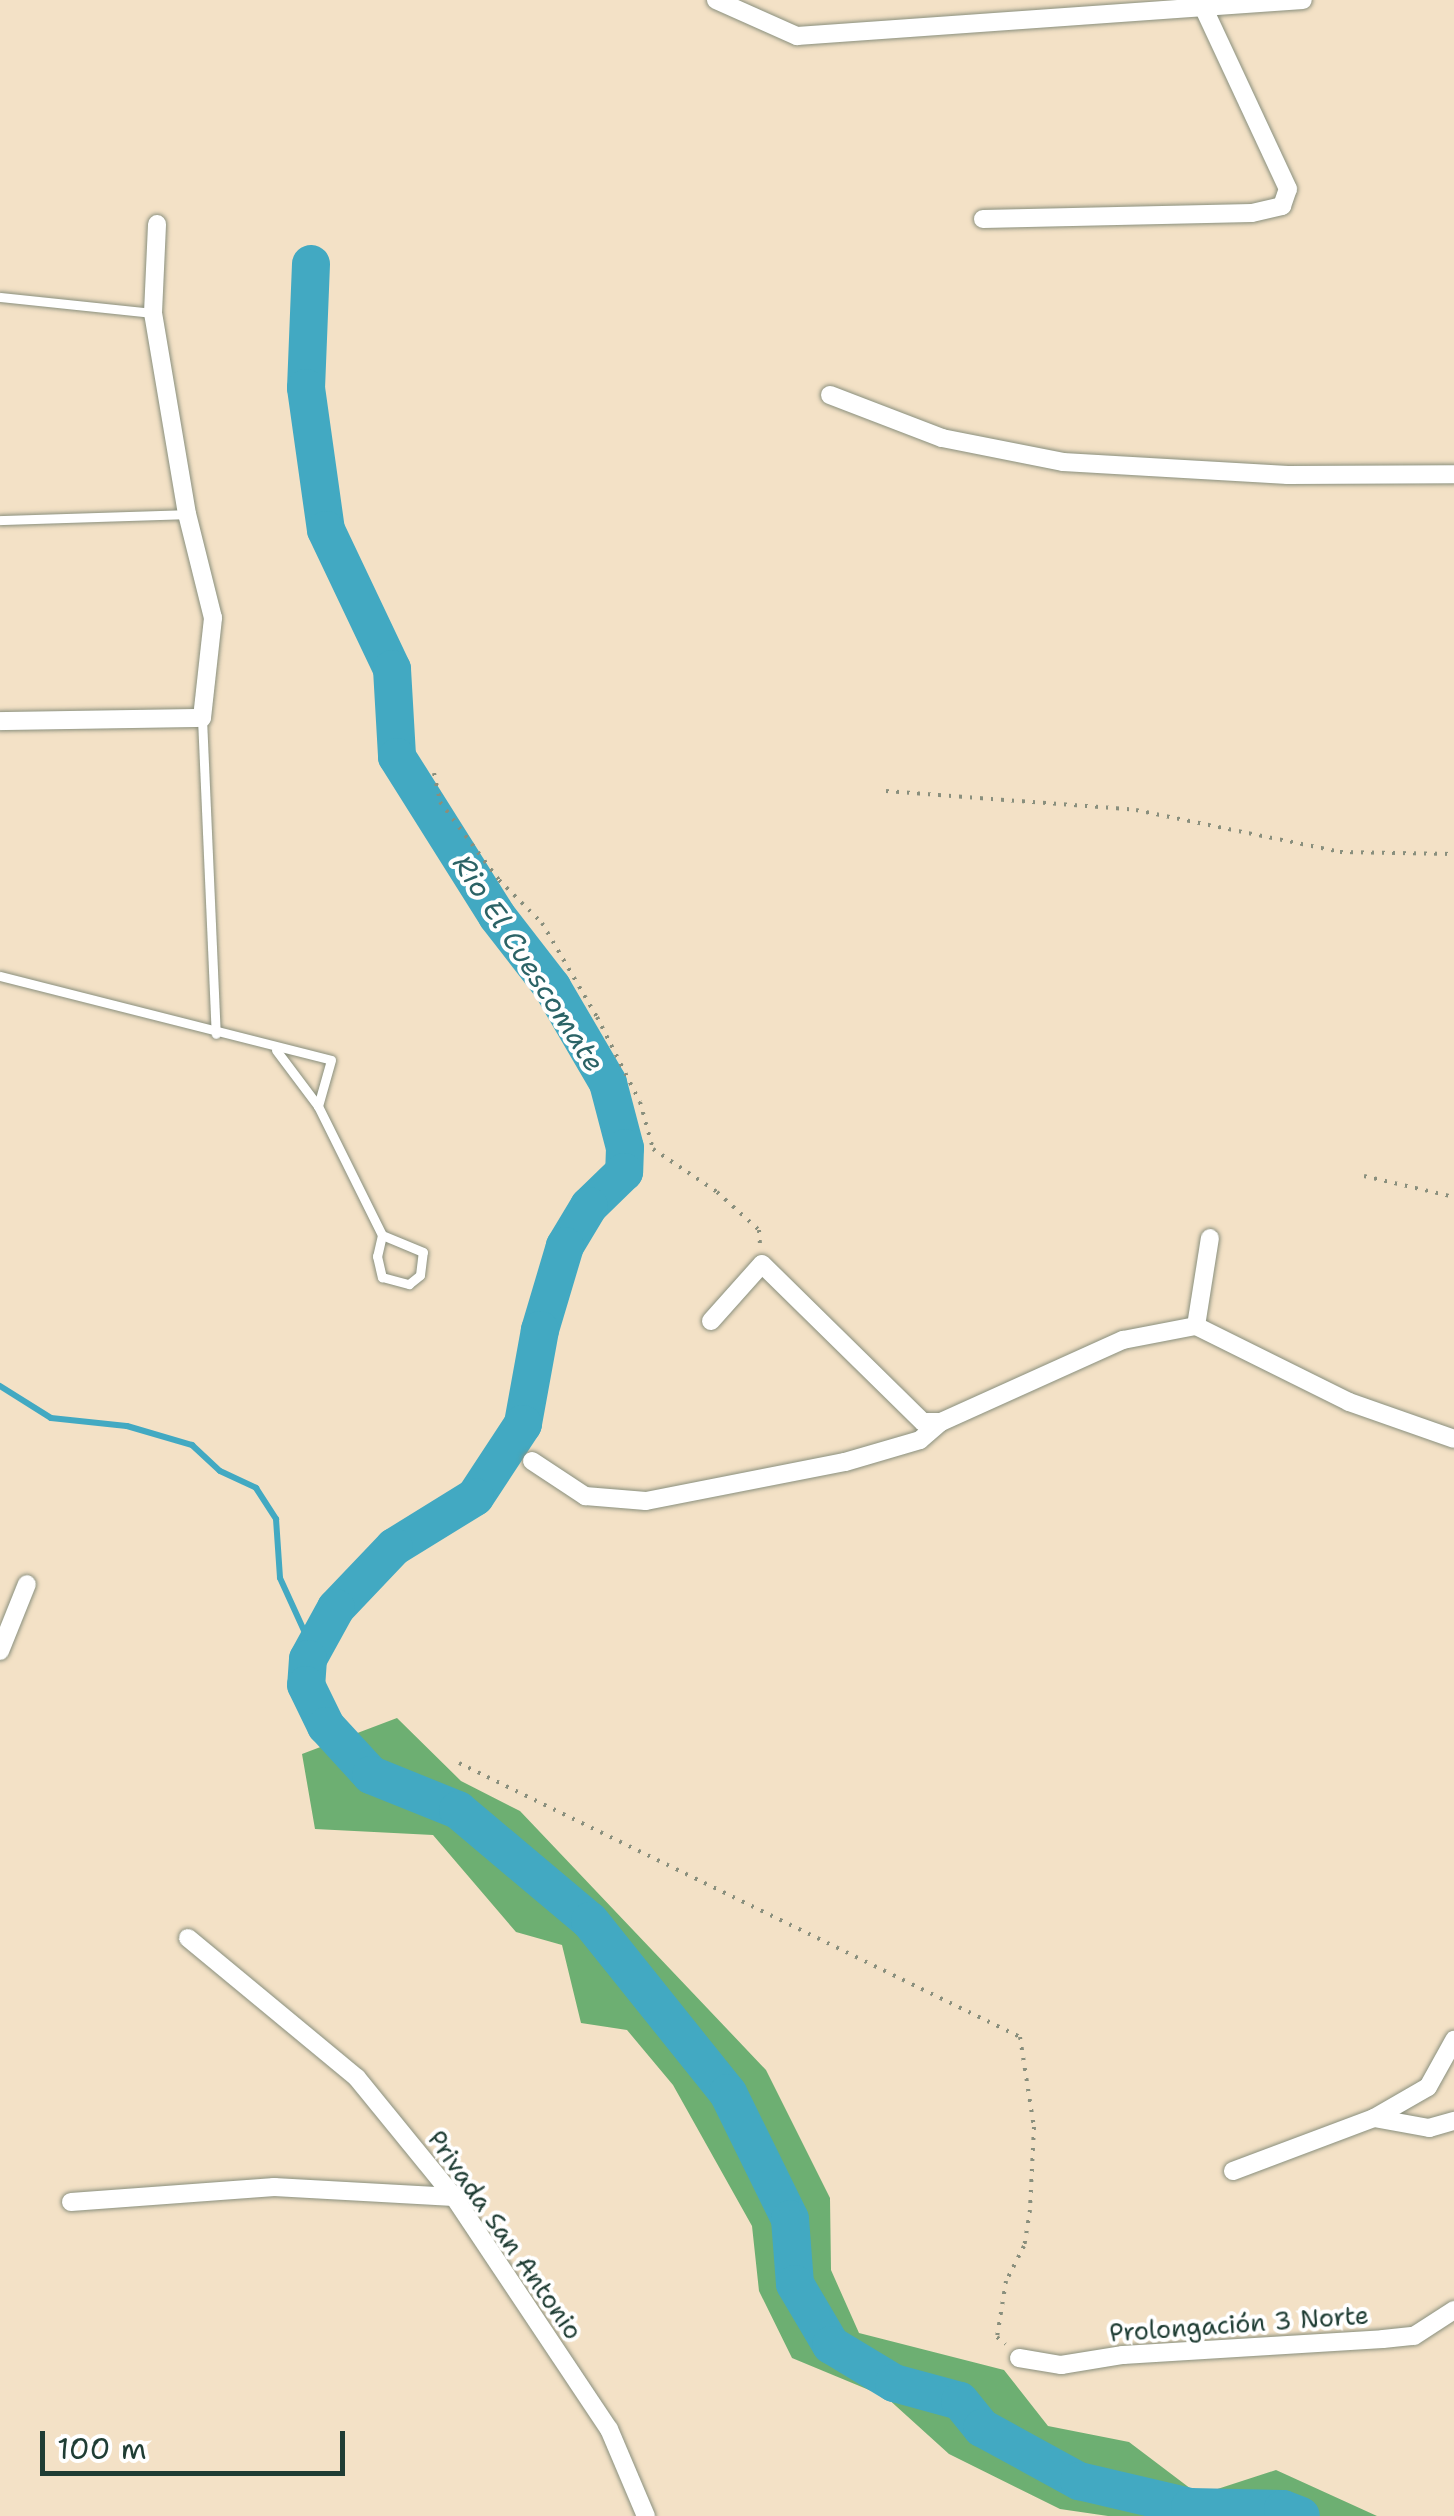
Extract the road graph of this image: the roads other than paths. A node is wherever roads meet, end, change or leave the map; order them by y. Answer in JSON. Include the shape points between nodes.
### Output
{"nodes":[{"id":1,"x":716,"y":0,"type":"edge"},
{"id":2,"x":1303,"y":0,"type":"edge"},
{"id":3,"x":1204,"y":7,"type":"junction"},
{"id":4,"x":983,"y":219,"type":"dead end"},
{"id":5,"x":157,"y":224,"type":"dead end"},
{"id":6,"x":0,"y":296,"type":"edge"},
{"id":7,"x":154,"y":313,"type":"junction"},
{"id":8,"x":830,"y":395,"type":"dead end"},
{"id":9,"x":1454,"y":474,"type":"edge"},
{"id":10,"x":187,"y":514,"type":"junction"},
{"id":11,"x":0,"y":520,"type":"edge"},
{"id":12,"x":202,"y":718,"type":"junction"},
{"id":13,"x":0,"y":721,"type":"edge"},
{"id":14,"x":0,"y":976,"type":"edge"},
{"id":15,"x":216,"y":1034,"type":"junction"},
{"id":16,"x":276,"y":1050,"type":"junction"},
{"id":17,"x":318,"y":1106,"type":"junction"},
{"id":18,"x":382,"y":1235,"type":"junction"},
{"id":19,"x":1210,"y":1238,"type":"dead end"},
{"id":20,"x":711,"y":1321,"type":"dead end"},
{"id":21,"x":1196,"y":1326,"type":"junction"},
{"id":22,"x":941,"y":1422,"type":"junction"},
{"id":23,"x":1454,"y":1439,"type":"edge"},
{"id":24,"x":532,"y":1461,"type":"dead end"},
{"id":25,"x":27,"y":1584,"type":"dead end"},
{"id":26,"x":0,"y":1651,"type":"edge"},
{"id":27,"x":188,"y":1938,"type":"dead end"},
{"id":28,"x":1454,"y":2040,"type":"edge"},
{"id":29,"x":1374,"y":2118,"type":"junction"},
{"id":30,"x":1454,"y":2121,"type":"edge"},
{"id":31,"x":1233,"y":2171,"type":"dead end"},
{"id":32,"x":454,"y":2197,"type":"junction"},
{"id":33,"x":70,"y":2202,"type":"dead end"},
{"id":34,"x":1454,"y":2310,"type":"edge"},
{"id":35,"x":1020,"y":2358,"type":"road end"},
{"id":36,"x":646,"y":2516,"type":"edge"}],
"edges":[{"from":1,"to":3,"type":"street","via":[[797,36]]},
{"from":2,"to":3,"type":"street"},
{"from":3,"to":4,"type":"street","via":[[1288,189],[1282,206],[1252,213]]},
{"from":5,"to":7,"type":"street"},
{"from":6,"to":7,"type":"lane"},
{"from":7,"to":10,"type":"street"},
{"from":8,"to":9,"type":"street","via":[[942,438],[1063,462],[1288,475]]},
{"from":10,"to":11,"type":"lane"},
{"from":10,"to":12,"type":"street","via":[[212,618]]},
{"from":12,"to":13,"type":"street"},
{"from":12,"to":15,"type":"lane"},
{"from":14,"to":15,"type":"lane"},
{"from":15,"to":16,"type":"lane"},
{"from":16,"to":17,"type":"lane"},
{"from":16,"to":17,"type":"lane","via":[[306,1049],[331,1060]]},
{"from":17,"to":18,"type":"lane"},
{"from":18,"to":18,"type":"lane","via":[[382,1277],[408,1284],[420,1274],[423,1252]]},
{"from":19,"to":21,"type":"street"},
{"from":20,"to":22,"type":"street","via":[[762,1264],[923,1422]]},
{"from":21,"to":22,"type":"street","via":[[1123,1340]]},
{"from":21,"to":23,"type":"street","via":[[1349,1402]]},
{"from":22,"to":24,"type":"street","via":[[920,1440],[845,1462],[646,1500],[585,1496]]},
{"from":25,"to":26,"type":"street"},
{"from":27,"to":32,"type":"street","name":"Privada San Antonio","via":[[357,2078]]},
{"from":28,"to":29,"type":"street","via":[[1428,2087]]},
{"from":29,"to":30,"type":"street","via":[[1429,2128]]},
{"from":29,"to":31,"type":"street"},
{"from":32,"to":33,"type":"street","via":[[274,2187]]},
{"from":32,"to":36,"type":"street","name":"Privada San Antonio","via":[[609,2429]]},
{"from":34,"to":35,"type":"street","name":"Prolongación 3 Norte","via":[[1414,2336],[1061,2365]]}]}
